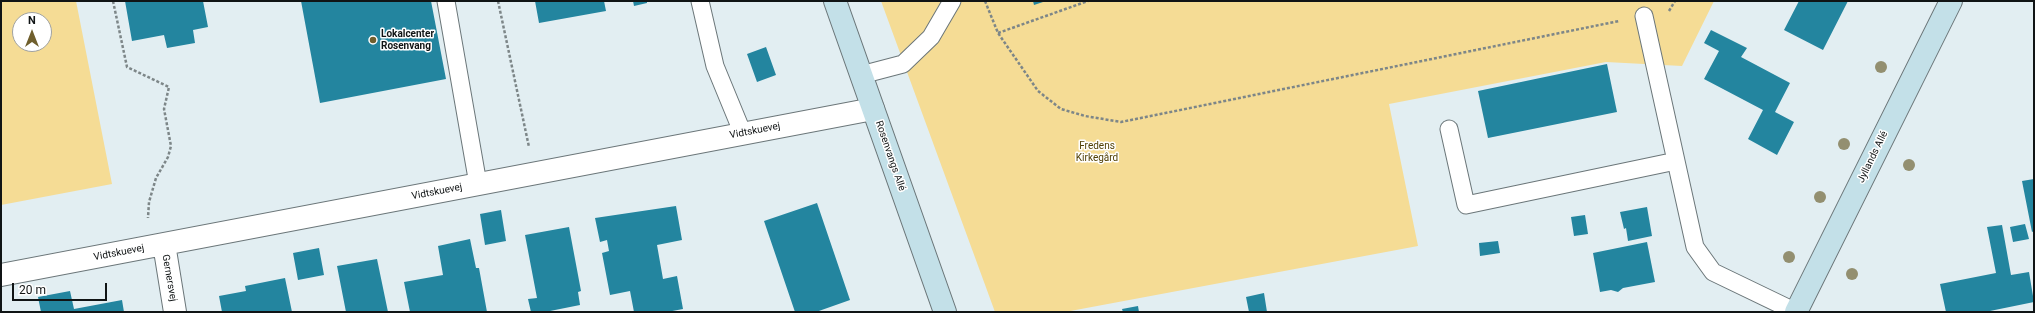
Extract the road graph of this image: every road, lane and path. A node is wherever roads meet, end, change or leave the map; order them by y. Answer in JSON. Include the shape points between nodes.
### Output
{"nodes":[{"id":1,"x":113,"y":1,"type":"edge"},
{"id":2,"x":446,"y":1,"type":"edge"},
{"id":3,"x":498,"y":1,"type":"edge"},
{"id":4,"x":700,"y":1,"type":"edge"},
{"id":5,"x":835,"y":1,"type":"edge"},
{"id":6,"x":952,"y":1,"type":"edge"},
{"id":7,"x":985,"y":1,"type":"edge"},
{"id":8,"x":1088,"y":1,"type":"edge"},
{"id":9,"x":1675,"y":1,"type":"edge"},
{"id":10,"x":1951,"y":1,"type":"edge"},
{"id":11,"x":1644,"y":16,"type":"junction"},
{"id":12,"x":998,"y":33,"type":"junction"},
{"id":13,"x":861,"y":75,"type":"junction"},
{"id":14,"x":873,"y":109,"type":"junction"},
{"id":15,"x":1449,"y":129,"type":"dead end"},
{"id":16,"x":742,"y":134,"type":"junction"},
{"id":17,"x":1676,"y":161,"type":"junction"},
{"id":18,"x":535,"y":173,"type":"junction"},
{"id":19,"x":478,"y":184,"type":"junction"},
{"id":20,"x":158,"y":245,"type":"junction"},
{"id":21,"x":1,"y":275,"type":"edge"},
{"id":22,"x":175,"y":312,"type":"edge"},
{"id":23,"x":945,"y":312,"type":"edge"},
{"id":24,"x":1796,"y":312,"type":"edge"}],
"edges":[{"from":1,"to":20,"type":"path","via":[[127,67],[170,87],[164,109],[171,146],[156,178],[149,202],[148,219]]},
{"from":2,"to":19,"type":"lane"},
{"from":3,"to":18,"type":"path"},
{"from":4,"to":16,"type":"lane","via":[[715,66]]},
{"from":5,"to":13,"type":"street","name":"Rosenvangs Allé"},
{"from":6,"to":13,"type":"lane","via":[[931,37],[903,64]]},
{"from":7,"to":12,"type":"path"},
{"from":8,"to":12,"type":"path"},
{"from":9,"to":11,"type":"path","via":[[1670,11]]},
{"from":10,"to":24,"type":"street","name":"Jyllands Allé"},
{"from":11,"to":12,"type":"path","via":[[1121,122],[1061,109],[1038,91]]},
{"from":11,"to":17,"type":"lane"},
{"from":13,"to":14,"type":"street","name":"Rosenvangs Allé"},
{"from":14,"to":16,"type":"street","name":"Vidtskuevej"},
{"from":14,"to":23,"type":"street","name":"Rosenvangs Allé"},
{"from":15,"to":17,"type":"lane","via":[[1466,205]]},
{"from":16,"to":18,"type":"street","name":"Vidtskuevej"},
{"from":17,"to":24,"type":"lane","via":[[1695,247],[1713,272]]},
{"from":18,"to":19,"type":"street","name":"Vidtskuevej"},
{"from":19,"to":20,"type":"street","name":"Vidtskuevej"},
{"from":20,"to":21,"type":"street","name":"Vidtskuevej"},
{"from":20,"to":22,"type":"street","name":"Gernersvej"}]}
